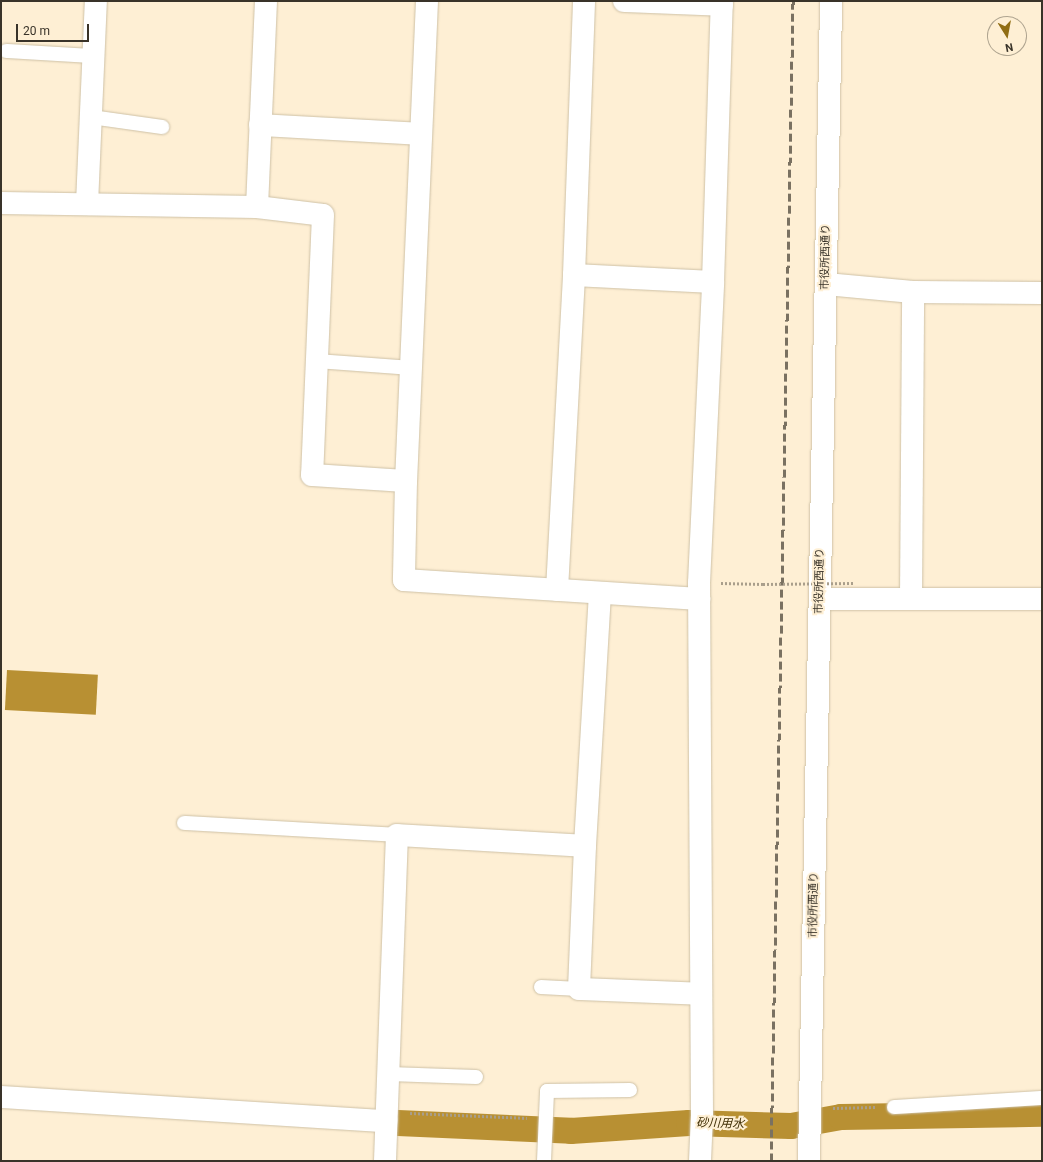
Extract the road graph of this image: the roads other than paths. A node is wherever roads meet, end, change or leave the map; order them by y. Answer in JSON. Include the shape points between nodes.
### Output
{"nodes":[{"id":1,"x":96,"y":1,"type":"edge"},
{"id":2,"x":266,"y":1,"type":"edge"},
{"id":3,"x":427,"y":1,"type":"edge"},
{"id":4,"x":584,"y":1,"type":"edge"},
{"id":5,"x":624,"y":1,"type":"edge"},
{"id":6,"x":831,"y":1,"type":"edge"},
{"id":7,"x":722,"y":3,"type":"edge"},
{"id":8,"x":6,"y":50,"type":"dead end"},
{"id":9,"x":93,"y":56,"type":"junction"},
{"id":10,"x":91,"y":117,"type":"junction"},
{"id":11,"x":260,"y":125,"type":"junction"},
{"id":12,"x":162,"y":127,"type":"dead end"},
{"id":13,"x":421,"y":134,"type":"junction"},
{"id":14,"x":1,"y":204,"type":"edge"},
{"id":15,"x":87,"y":204,"type":"junction"},
{"id":16,"x":257,"y":207,"type":"junction"},
{"id":17,"x":574,"y":275,"type":"junction"},
{"id":18,"x":713,"y":282,"type":"junction"},
{"id":19,"x":826,"y":284,"type":"junction"},
{"id":20,"x":913,"y":292,"type":"junction"},
{"id":21,"x":1042,"y":293,"type":"edge"},
{"id":22,"x":317,"y":361,"type":"junction"},
{"id":23,"x":412,"y":368,"type":"junction"},
{"id":24,"x":406,"y":481,"type":"junction"},
{"id":25,"x":557,"y":590,"type":"junction"},
{"id":26,"x":699,"y":591,"type":"junction"},
{"id":27,"x":600,"y":593,"type":"junction"},
{"id":28,"x":820,"y":599,"type":"junction"},
{"id":29,"x":911,"y":599,"type":"junction"},
{"id":30,"x":1042,"y":599,"type":"edge"},
{"id":31,"x":184,"y":823,"type":"dead end"},
{"id":32,"x":397,"y":835,"type":"junction"},
{"id":33,"x":585,"y":846,"type":"junction"},
{"id":34,"x":542,"y":987,"type":"dead end"},
{"id":35,"x":580,"y":989,"type":"junction"},
{"id":36,"x":701,"y":994,"type":"junction"},
{"id":37,"x":389,"y":1074,"type":"junction"},
{"id":38,"x":476,"y":1077,"type":"dead end"},
{"id":39,"x":630,"y":1090,"type":"dead end"},
{"id":40,"x":1,"y":1097,"type":"edge"},
{"id":41,"x":1042,"y":1098,"type":"edge"},
{"id":42,"x":894,"y":1107,"type":"road end"},
{"id":43,"x":386,"y":1116,"type":"junction"},
{"id":44,"x":385,"y":1161,"type":"edge"},
{"id":45,"x":544,"y":1161,"type":"edge"},
{"id":46,"x":700,"y":1161,"type":"edge"},
{"id":47,"x":809,"y":1161,"type":"edge"}],
"edges":[{"from":1,"to":9,"type":"street"},
{"from":2,"to":11,"type":"street"},
{"from":3,"to":13,"type":"street"},
{"from":4,"to":17,"type":"street"},
{"from":5,"to":7,"type":"street"},
{"from":6,"to":19,"type":"street","name":"市役所西通り"},
{"from":7,"to":18,"type":"street"},
{"from":8,"to":9,"type":"lane"},
{"from":9,"to":10,"type":"street"},
{"from":10,"to":12,"type":"lane"},
{"from":10,"to":15,"type":"street"},
{"from":11,"to":13,"type":"street"},
{"from":11,"to":16,"type":"street"},
{"from":13,"to":23,"type":"street"},
{"from":14,"to":15,"type":"street"},
{"from":15,"to":16,"type":"street"},
{"from":16,"to":22,"type":"street","via":[[323,215]]},
{"from":17,"to":18,"type":"street"},
{"from":17,"to":25,"type":"street"},
{"from":18,"to":26,"type":"street"},
{"from":19,"to":20,"type":"street"},
{"from":19,"to":28,"type":"street","name":"市役所西通り"},
{"from":20,"to":21,"type":"street"},
{"from":20,"to":29,"type":"street"},
{"from":22,"to":23,"type":"lane"},
{"from":22,"to":24,"type":"street","via":[[312,475]]},
{"from":23,"to":24,"type":"street"},
{"from":24,"to":25,"type":"street","via":[[404,580]]},
{"from":25,"to":27,"type":"street"},
{"from":26,"to":27,"type":"street"},
{"from":26,"to":36,"type":"street"},
{"from":27,"to":33,"type":"street"},
{"from":28,"to":29,"type":"street"},
{"from":28,"to":47,"type":"street","name":"市役所西通り","via":[[819,1109],[809,1136]]},
{"from":29,"to":30,"type":"street"},
{"from":31,"to":32,"type":"lane"},
{"from":32,"to":33,"type":"street"},
{"from":32,"to":37,"type":"street"},
{"from":33,"to":35,"type":"street"},
{"from":34,"to":35,"type":"lane"},
{"from":35,"to":36,"type":"street"},
{"from":36,"to":46,"type":"street"},
{"from":37,"to":38,"type":"lane"},
{"from":37,"to":43,"type":"street"},
{"from":39,"to":45,"type":"lane","via":[[547,1091]]},
{"from":40,"to":43,"type":"street"},
{"from":41,"to":42,"type":"lane"},
{"from":43,"to":44,"type":"street"}]}
